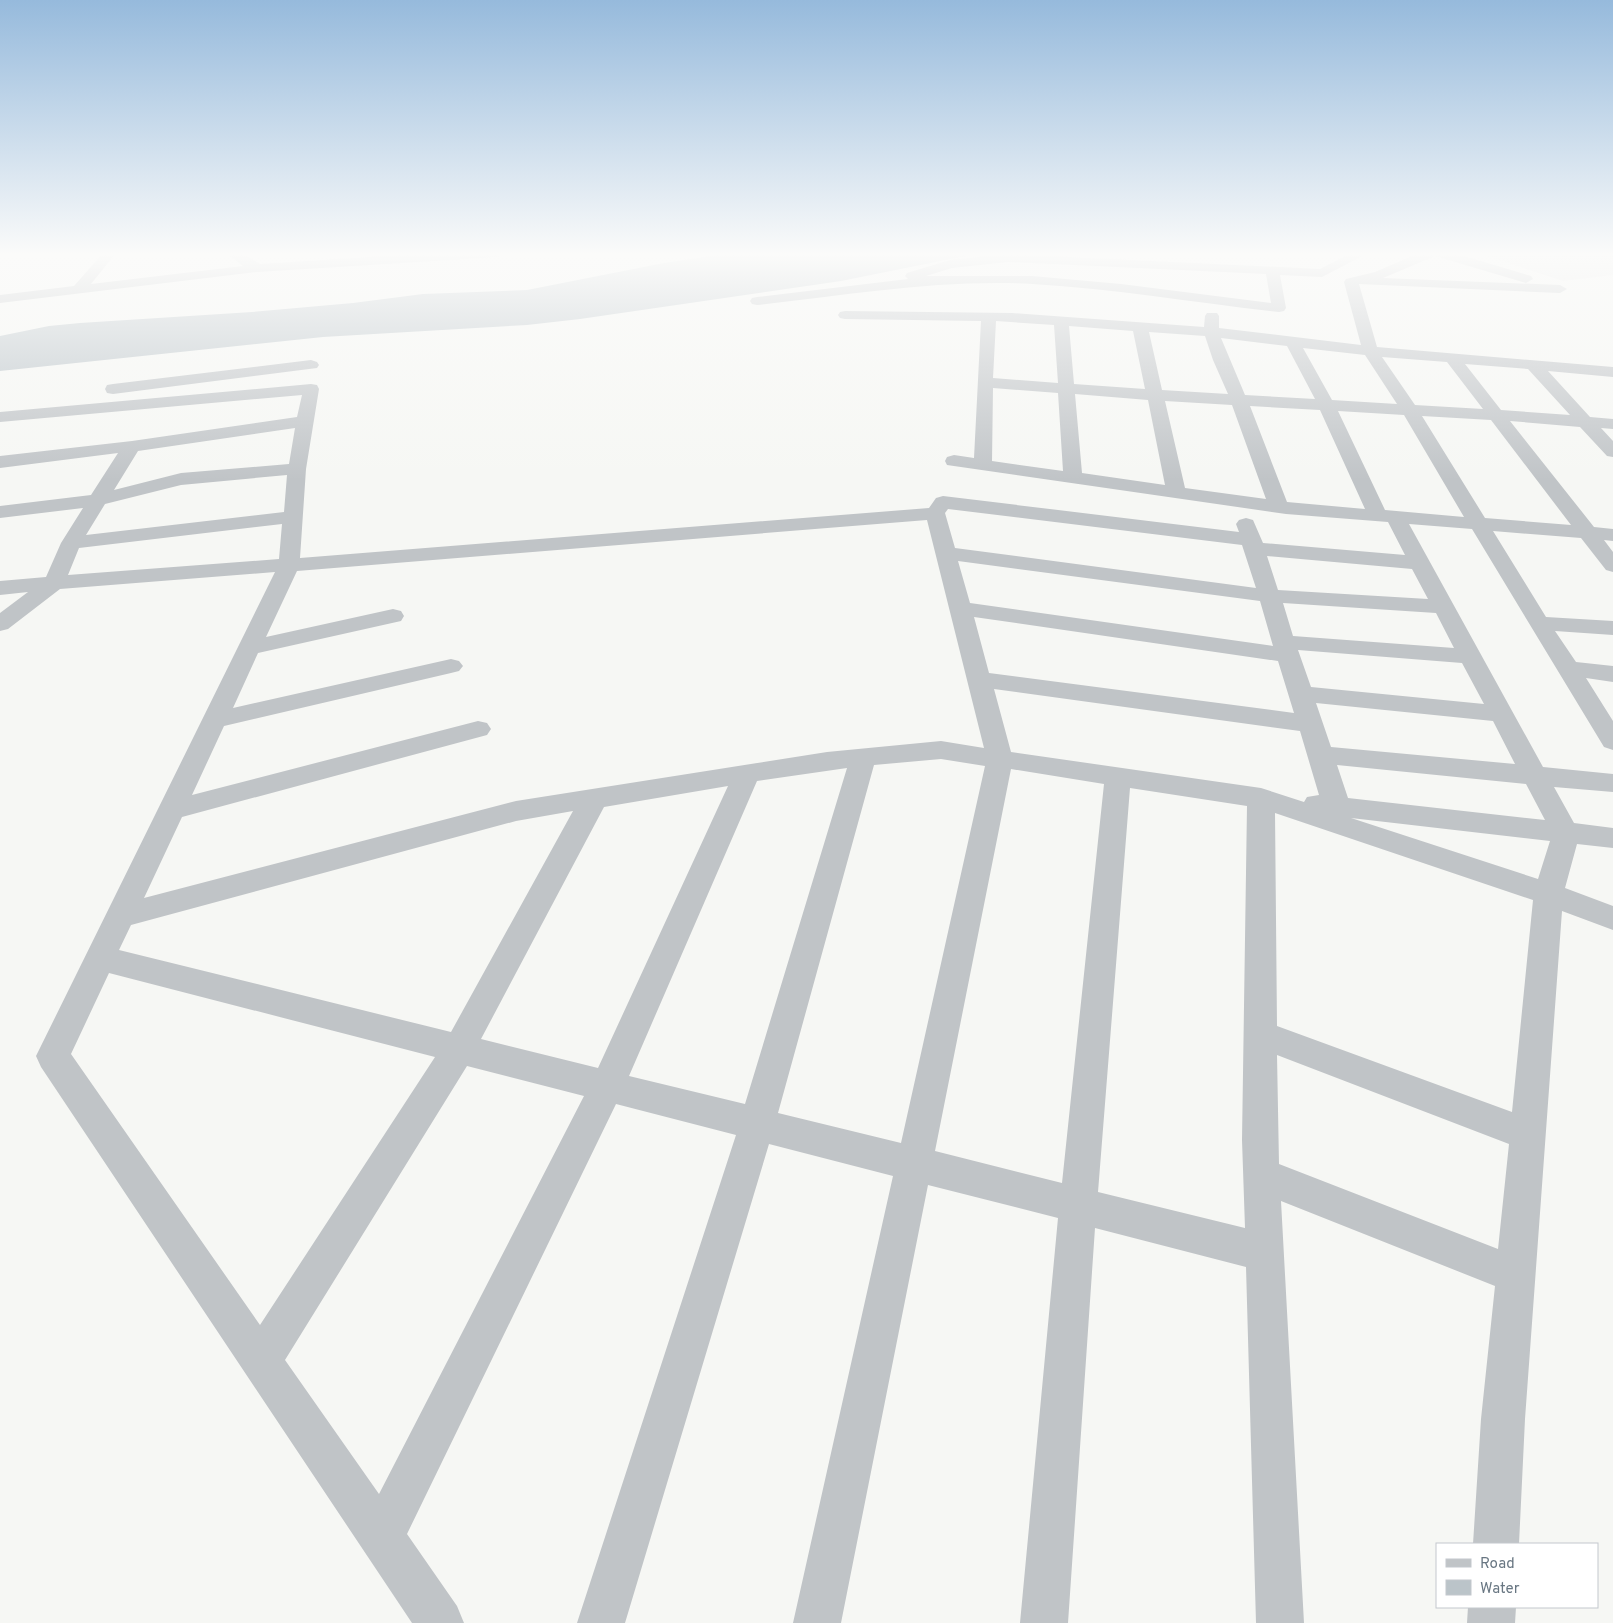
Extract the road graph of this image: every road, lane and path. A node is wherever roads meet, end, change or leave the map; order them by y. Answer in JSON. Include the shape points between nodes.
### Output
{"nodes":[{"id":1,"x":983,"y":329,"type":"edge"},
{"id":2,"x":1062,"y":329,"type":"edge"},
{"id":3,"x":1141,"y":329,"type":"edge"},
{"id":4,"x":1172,"y":329,"type":"edge"},
{"id":5,"x":1211,"y":329,"type":"edge"},
{"id":6,"x":1364,"y":329,"type":"edge"},
{"id":7,"x":1211,"y":332,"type":"junction"},
{"id":8,"x":1292,"y":341,"type":"junction"},
{"id":9,"x":1370,"y":350,"type":"junction"},
{"id":10,"x":1452,"y":358,"type":"junction"},
{"id":11,"x":1532,"y":364,"type":"junction"},
{"id":12,"x":311,"y":365,"type":"dead end"},
{"id":13,"x":1613,"y":372,"type":"edge"},
{"id":14,"x":985,"y":382,"type":"junction"},
{"id":15,"x":1067,"y":388,"type":"junction"},
{"id":16,"x":97,"y":391,"type":"dead end"},
{"id":17,"x":1154,"y":395,"type":"junction"},
{"id":18,"x":58,"y":396,"type":"dead end"},
{"id":19,"x":1239,"y":400,"type":"junction"},
{"id":20,"x":0,"y":403,"type":"edge"},
{"id":21,"x":1328,"y":406,"type":"junction"},
{"id":22,"x":1410,"y":411,"type":"junction"},
{"id":23,"x":1495,"y":415,"type":"junction"},
{"id":24,"x":0,"y":417,"type":"edge"},
{"id":25,"x":306,"y":421,"type":"junction"},
{"id":26,"x":1585,"y":421,"type":"junction"},
{"id":27,"x":1613,"y":424,"type":"edge"},
{"id":28,"x":132,"y":446,"type":"junction"},
{"id":29,"x":1613,"y":452,"type":"edge"},
{"id":30,"x":954,"y":461,"type":"dead end"},
{"id":31,"x":0,"y":462,"type":"edge"},
{"id":32,"x":983,"y":465,"type":"junction"},
{"id":33,"x":297,"y":469,"type":"junction"},
{"id":34,"x":1074,"y":477,"type":"junction"},
{"id":35,"x":1176,"y":491,"type":"junction"},
{"id":36,"x":99,"y":500,"type":"junction"},
{"id":37,"x":1239,"y":501,"type":"junction"},
{"id":38,"x":1279,"y":507,"type":"junction"},
{"id":39,"x":0,"y":512,"type":"edge"},
{"id":40,"x":935,"y":513,"type":"junction"},
{"id":41,"x":1386,"y":516,"type":"junction"},
{"id":42,"x":293,"y":517,"type":"junction"},
{"id":43,"x":1480,"y":526,"type":"junction"},
{"id":44,"x":1587,"y":534,"type":"junction"},
{"id":45,"x":1613,"y":535,"type":"edge"},
{"id":46,"x":71,"y":543,"type":"junction"},
{"id":47,"x":1253,"y":545,"type":"junction"},
{"id":48,"x":946,"y":553,"type":"junction"},
{"id":49,"x":1420,"y":562,"type":"junction"},
{"id":50,"x":289,"y":565,"type":"junction"},
{"id":51,"x":1613,"y":566,"type":"edge"},
{"id":52,"x":54,"y":583,"type":"junction"},
{"id":53,"x":0,"y":588,"type":"edge"},
{"id":54,"x":1269,"y":596,"type":"junction"},
{"id":55,"x":1444,"y":607,"type":"junction"},
{"id":56,"x":960,"y":608,"type":"junction"},
{"id":57,"x":393,"y":616,"type":"dead end"},
{"id":58,"x":1538,"y":623,"type":"junction"},
{"id":59,"x":0,"y":624,"type":"edge"},
{"id":60,"x":1613,"y":628,"type":"edge"},
{"id":61,"x":249,"y":648,"type":"junction"},
{"id":62,"x":1286,"y":648,"type":"junction"},
{"id":63,"x":1470,"y":656,"type":"junction"},
{"id":64,"x":451,"y":666,"type":"dead end"},
{"id":65,"x":1568,"y":669,"type":"junction"},
{"id":66,"x":1613,"y":674,"type":"edge"},
{"id":67,"x":979,"y":679,"type":"junction"},
{"id":68,"x":1301,"y":694,"type":"junction"},
{"id":69,"x":1501,"y":714,"type":"junction"},
{"id":70,"x":215,"y":720,"type":"junction"},
{"id":71,"x":1310,"y":724,"type":"junction"},
{"id":72,"x":478,"y":729,"type":"dead end"},
{"id":73,"x":1610,"y":731,"type":"edge"},
{"id":74,"x":1321,"y":756,"type":"junction"},
{"id":75,"x":863,"y":758,"type":"junction"},
{"id":76,"x":1000,"y":759,"type":"junction"},
{"id":77,"x":747,"y":774,"type":"junction"},
{"id":78,"x":1118,"y":776,"type":"junction"},
{"id":79,"x":1535,"y":776,"type":"junction"},
{"id":80,"x":1613,"y":783,"type":"edge"},
{"id":81,"x":1261,"y":798,"type":"junction"},
{"id":82,"x":594,"y":799,"type":"junction"},
{"id":83,"x":1337,"y":807,"type":"junction"},
{"id":84,"x":172,"y":810,"type":"junction"},
{"id":85,"x":1566,"y":834,"type":"junction"},
{"id":86,"x":1613,"y":838,"type":"edge"},
{"id":87,"x":1548,"y":894,"type":"junction"},
{"id":88,"x":120,"y":916,"type":"junction"},
{"id":89,"x":1613,"y":918,"type":"edge"},
{"id":90,"x":100,"y":958,"type":"junction"},
{"id":91,"x":1260,"y":1034,"type":"junction"},
{"id":92,"x":459,"y":1049,"type":"junction"},
{"id":93,"x":607,"y":1086,"type":"junction"},
{"id":94,"x":757,"y":1124,"type":"junction"},
{"id":95,"x":1526,"y":1134,"type":"junction"},
{"id":96,"x":914,"y":1164,"type":"junction"},
{"id":97,"x":1261,"y":1176,"type":"junction"},
{"id":98,"x":1078,"y":1205,"type":"junction"},
{"id":99,"x":1264,"y":1252,"type":"junction"},
{"id":100,"x":1515,"y":1276,"type":"junction"},
{"id":101,"x":261,"y":1361,"type":"junction"},
{"id":102,"x":381,"y":1537,"type":"junction"},
{"id":103,"x":1496,"y":1543,"type":"edge"},
{"id":104,"x":1492,"y":1608,"type":"edge"},
{"id":105,"x":440,"y":1623,"type":"edge"},
{"id":106,"x":601,"y":1623,"type":"edge"},
{"id":107,"x":817,"y":1623,"type":"edge"},
{"id":108,"x":1044,"y":1623,"type":"edge"},
{"id":109,"x":1280,"y":1623,"type":"edge"},
{"id":110,"x":1491,"y":1623,"type":"edge"}],
"edges":[{"from":1,"to":14,"type":"street"},
{"from":2,"to":15,"type":"street"},
{"from":3,"to":17,"type":"street"},
{"from":4,"to":7,"type":"street"},
{"from":5,"to":7,"type":"street"},
{"from":6,"to":9,"type":"street"},
{"from":7,"to":8,"type":"street"},
{"from":7,"to":19,"type":"street"},
{"from":8,"to":9,"type":"street"},
{"from":8,"to":21,"type":"street"},
{"from":9,"to":10,"type":"street"},
{"from":9,"to":22,"type":"street"},
{"from":10,"to":11,"type":"street"},
{"from":10,"to":23,"type":"street"},
{"from":11,"to":13,"type":"street"},
{"from":11,"to":26,"type":"street"},
{"from":12,"to":16,"type":"street"},
{"from":14,"to":15,"type":"street"},
{"from":14,"to":32,"type":"street"},
{"from":15,"to":17,"type":"street"},
{"from":15,"to":34,"type":"street"},
{"from":17,"to":19,"type":"street"},
{"from":17,"to":35,"type":"street"},
{"from":18,"to":20,"type":"street"},
{"from":19,"to":21,"type":"street"},
{"from":19,"to":38,"type":"street"},
{"from":21,"to":22,"type":"street"},
{"from":21,"to":41,"type":"street"},
{"from":22,"to":23,"type":"street"},
{"from":22,"to":43,"type":"street"},
{"from":23,"to":26,"type":"street"},
{"from":23,"to":44,"type":"street"},
{"from":24,"to":25,"type":"street","via":[[311,389]]},
{"from":25,"to":28,"type":"street"},
{"from":25,"to":33,"type":"street"},
{"from":26,"to":27,"type":"street"},
{"from":26,"to":29,"type":"street"},
{"from":28,"to":31,"type":"street"},
{"from":28,"to":36,"type":"street"},
{"from":30,"to":32,"type":"street"},
{"from":32,"to":34,"type":"street"},
{"from":33,"to":36,"type":"street","via":[[181,479]]},
{"from":33,"to":42,"type":"street"},
{"from":34,"to":35,"type":"street"},
{"from":35,"to":37,"type":"street"},
{"from":36,"to":39,"type":"street"},
{"from":36,"to":46,"type":"street"},
{"from":37,"to":38,"type":"street"},
{"from":37,"to":47,"type":"street"},
{"from":38,"to":41,"type":"street"},
{"from":40,"to":47,"type":"street","via":[[943,502]]},
{"from":40,"to":48,"type":"street"},
{"from":40,"to":50,"type":"street"},
{"from":41,"to":43,"type":"street"},
{"from":41,"to":49,"type":"street"},
{"from":42,"to":46,"type":"street"},
{"from":42,"to":50,"type":"street"},
{"from":43,"to":44,"type":"street"},
{"from":43,"to":58,"type":"street"},
{"from":44,"to":45,"type":"street"},
{"from":44,"to":51,"type":"street"},
{"from":46,"to":52,"type":"street"},
{"from":47,"to":49,"type":"street"},
{"from":47,"to":54,"type":"street"},
{"from":48,"to":54,"type":"street"},
{"from":48,"to":56,"type":"street"},
{"from":49,"to":55,"type":"street"},
{"from":50,"to":52,"type":"street"},
{"from":50,"to":61,"type":"street"},
{"from":52,"to":53,"type":"street"},
{"from":52,"to":59,"type":"street"},
{"from":54,"to":55,"type":"street"},
{"from":54,"to":62,"type":"street"},
{"from":55,"to":63,"type":"street"},
{"from":56,"to":62,"type":"street"},
{"from":56,"to":67,"type":"street"},
{"from":57,"to":61,"type":"street"},
{"from":58,"to":60,"type":"street"},
{"from":58,"to":65,"type":"street"},
{"from":61,"to":70,"type":"street"},
{"from":62,"to":63,"type":"street"},
{"from":62,"to":68,"type":"street"},
{"from":63,"to":69,"type":"street"},
{"from":64,"to":70,"type":"street"},
{"from":65,"to":66,"type":"street"},
{"from":65,"to":73,"type":"street"},
{"from":67,"to":71,"type":"street"},
{"from":67,"to":76,"type":"street"},
{"from":68,"to":69,"type":"street"},
{"from":68,"to":71,"type":"street"},
{"from":69,"to":79,"type":"street"},
{"from":70,"to":84,"type":"street"},
{"from":71,"to":74,"type":"street"},
{"from":72,"to":84,"type":"street"},
{"from":74,"to":79,"type":"street"},
{"from":74,"to":83,"type":"street"},
{"from":75,"to":76,"type":"street","via":[[941,750]]},
{"from":75,"to":77,"type":"street"},
{"from":75,"to":94,"type":"street"},
{"from":76,"to":78,"type":"street"},
{"from":76,"to":96,"type":"street"},
{"from":77,"to":82,"type":"street"},
{"from":77,"to":93,"type":"street"},
{"from":78,"to":81,"type":"street"},
{"from":78,"to":98,"type":"street"},
{"from":79,"to":80,"type":"street"},
{"from":79,"to":85,"type":"street"},
{"from":81,"to":83,"type":"street"},
{"from":81,"to":87,"type":"street"},
{"from":81,"to":91,"type":"street"},
{"from":82,"to":88,"type":"street","via":[[516,811]]},
{"from":82,"to":92,"type":"street"},
{"from":83,"to":85,"type":"street"},
{"from":84,"to":88,"type":"street"},
{"from":85,"to":86,"type":"street"},
{"from":85,"to":87,"type":"street"},
{"from":87,"to":89,"type":"street"},
{"from":87,"to":95,"type":"street"},
{"from":88,"to":90,"type":"street"},
{"from":90,"to":92,"type":"street"},
{"from":90,"to":101,"type":"street","via":[[53,1056]]},
{"from":91,"to":95,"type":"street"},
{"from":91,"to":97,"type":"street"},
{"from":92,"to":93,"type":"street"},
{"from":92,"to":101,"type":"street"},
{"from":93,"to":94,"type":"street"},
{"from":93,"to":102,"type":"street"},
{"from":94,"to":96,"type":"street"},
{"from":94,"to":106,"type":"street"},
{"from":95,"to":100,"type":"street"},
{"from":96,"to":98,"type":"street"},
{"from":96,"to":107,"type":"street"},
{"from":97,"to":99,"type":"street"},
{"from":97,"to":100,"type":"street"},
{"from":98,"to":99,"type":"street"},
{"from":98,"to":108,"type":"street"},
{"from":99,"to":109,"type":"street"},
{"from":100,"to":103,"type":"street"},
{"from":101,"to":102,"type":"street"},
{"from":102,"to":105,"type":"street"},
{"from":104,"to":110,"type":"street"}]}
